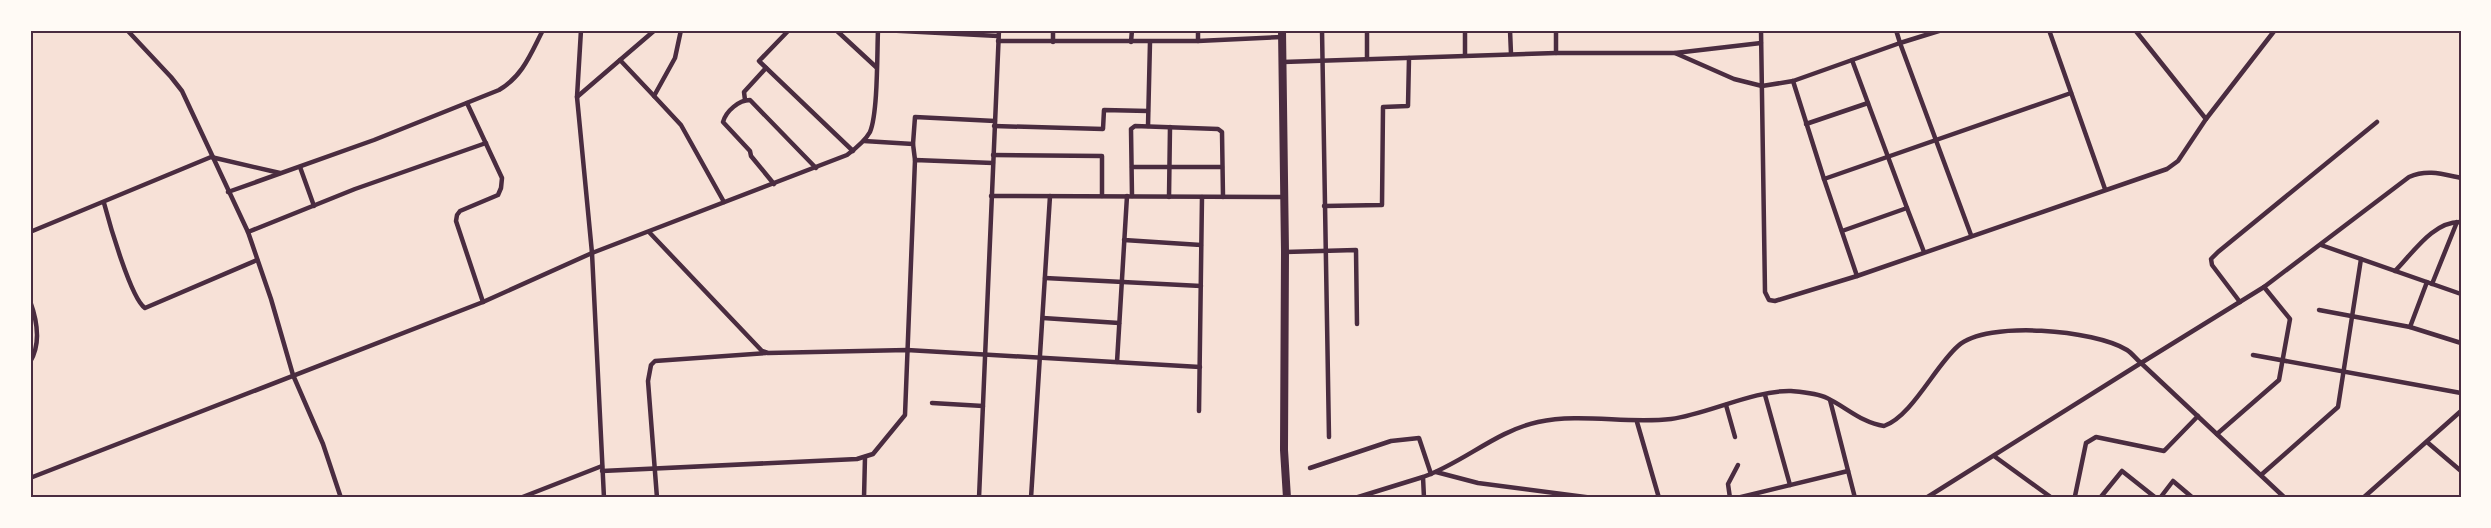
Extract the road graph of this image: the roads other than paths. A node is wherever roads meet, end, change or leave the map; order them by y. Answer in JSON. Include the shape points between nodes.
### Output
{"nodes":[{"id":1,"x":127,"y":30,"type":"edge"},
{"id":2,"x":543,"y":30,"type":"edge"},
{"id":3,"x":581,"y":30,"type":"edge"},
{"id":4,"x":656,"y":30,"type":"edge"},
{"id":5,"x":681,"y":30,"type":"edge"},
{"id":6,"x":789,"y":30,"type":"edge"},
{"id":7,"x":836,"y":30,"type":"edge"},
{"id":8,"x":880,"y":30,"type":"edge"},
{"id":9,"x":1053,"y":30,"type":"edge"},
{"id":10,"x":1132,"y":30,"type":"edge"},
{"id":11,"x":1198,"y":30,"type":"edge"},
{"id":12,"x":1322,"y":30,"type":"edge"},
{"id":13,"x":1367,"y":30,"type":"edge"},
{"id":14,"x":1465,"y":30,"type":"edge"},
{"id":15,"x":1510,"y":30,"type":"edge"},
{"id":16,"x":1556,"y":30,"type":"edge"},
{"id":17,"x":1761,"y":30,"type":"edge"},
{"id":18,"x":1896,"y":30,"type":"edge"},
{"id":19,"x":1942,"y":30,"type":"edge"},
{"id":20,"x":2049,"y":30,"type":"edge"},
{"id":21,"x":2135,"y":30,"type":"edge"},
{"id":22,"x":2275,"y":30,"type":"edge"},
{"id":23,"x":921,"y":31,"type":"edge"},
{"id":24,"x":948,"y":32,"type":"edge"},
{"id":25,"x":1282,"y":33,"type":"edge"},
{"id":26,"x":998,"y":36,"type":"edge"},
{"id":27,"x":1198,"y":41,"type":"junction"},
{"id":28,"x":1053,"y":42,"type":"junction"},
{"id":29,"x":1131,"y":42,"type":"junction"},
{"id":30,"x":1150,"y":42,"type":"junction"},
{"id":31,"x":1761,"y":43,"type":"junction"},
{"id":32,"x":1900,"y":43,"type":"junction"},
{"id":33,"x":1556,"y":53,"type":"junction"},
{"id":34,"x":1675,"y":53,"type":"junction"},
{"id":35,"x":1511,"y":54,"type":"junction"},
{"id":36,"x":1465,"y":55,"type":"junction"},
{"id":37,"x":1409,"y":58,"type":"junction"},
{"id":38,"x":1367,"y":59,"type":"junction"},
{"id":39,"x":620,"y":60,"type":"junction"},
{"id":40,"x":1852,"y":60,"type":"junction"},
{"id":41,"x":1322,"y":61,"type":"junction"},
{"id":42,"x":1282,"y":62,"type":"junction"},
{"id":43,"x":876,"y":67,"type":"junction"},
{"id":44,"x":766,"y":68,"type":"junction"},
{"id":45,"x":1792,"y":81,"type":"junction"},
{"id":46,"x":1762,"y":86,"type":"junction"},
{"id":47,"x":2071,"y":93,"type":"junction"},
{"id":48,"x":654,"y":96,"type":"junction"},
{"id":49,"x":577,"y":97,"type":"junction"},
{"id":50,"x":745,"y":100,"type":"junction"},
{"id":51,"x":467,"y":103,"type":"junction"},
{"id":52,"x":1868,"y":103,"type":"junction"},
{"id":53,"x":1148,"y":111,"type":"junction"},
{"id":54,"x":2206,"y":118,"type":"junction"},
{"id":55,"x":2377,"y":122,"type":"dead end"},
{"id":56,"x":994,"y":124,"type":"junction"},
{"id":57,"x":1806,"y":124,"type":"junction"},
{"id":58,"x":1148,"y":126,"type":"junction"},
{"id":59,"x":1170,"y":127,"type":"junction"},
{"id":60,"x":1936,"y":140,"type":"junction"},
{"id":61,"x":864,"y":141,"type":"junction"},
{"id":62,"x":486,"y":143,"type":"junction"},
{"id":63,"x":913,"y":144,"type":"junction"},
{"id":64,"x":853,"y":151,"type":"junction"},
{"id":65,"x":993,"y":155,"type":"junction"},
{"id":66,"x":211,"y":157,"type":"junction"},
{"id":67,"x":1887,"y":157,"type":"junction"},
{"id":68,"x":915,"y":160,"type":"junction"},
{"id":69,"x":993,"y":163,"type":"junction"},
{"id":70,"x":300,"y":167,"type":"junction"},
{"id":71,"x":1132,"y":167,"type":"junction"},
{"id":72,"x":1169,"y":167,"type":"junction"},
{"id":73,"x":1222,"y":167,"type":"junction"},
{"id":74,"x":816,"y":168,"type":"junction"},
{"id":75,"x":280,"y":173,"type":"junction"},
{"id":76,"x":2461,"y":178,"type":"edge"},
{"id":77,"x":1824,"y":179,"type":"junction"},
{"id":78,"x":774,"y":184,"type":"junction"},
{"id":79,"x":2105,"y":189,"type":"junction"},
{"id":80,"x":228,"y":192,"type":"junction"},
{"id":81,"x":991,"y":196,"type":"junction"},
{"id":82,"x":1050,"y":196,"type":"junction"},
{"id":83,"x":1102,"y":196,"type":"junction"},
{"id":84,"x":1129,"y":196,"type":"junction"},
{"id":85,"x":1169,"y":196,"type":"junction"},
{"id":86,"x":1202,"y":197,"type":"junction"},
{"id":87,"x":1223,"y":197,"type":"junction"},
{"id":88,"x":1284,"y":197,"type":"junction"},
{"id":89,"x":104,"y":202,"type":"junction"},
{"id":90,"x":724,"y":202,"type":"junction"},
{"id":91,"x":314,"y":206,"type":"junction"},
{"id":92,"x":1324,"y":206,"type":"junction"},
{"id":93,"x":1907,"y":208,"type":"junction"},
{"id":94,"x":2459,"y":222,"type":"edge"},
{"id":95,"x":1842,"y":231,"type":"junction"},
{"id":96,"x":30,"y":232,"type":"edge"},
{"id":97,"x":248,"y":232,"type":"junction"},
{"id":98,"x":649,"y":232,"type":"junction"},
{"id":99,"x":1971,"y":235,"type":"junction"},
{"id":100,"x":1124,"y":240,"type":"junction"},
{"id":101,"x":1202,"y":245,"type":"junction"},
{"id":102,"x":2321,"y":245,"type":"junction"},
{"id":103,"x":1324,"y":251,"type":"junction"},
{"id":104,"x":1285,"y":252,"type":"junction"},
{"id":105,"x":1924,"y":252,"type":"junction"},
{"id":106,"x":592,"y":253,"type":"junction"},
{"id":107,"x":2361,"y":259,"type":"junction"},
{"id":108,"x":257,"y":260,"type":"junction"},
{"id":109,"x":2395,"y":271,"type":"junction"},
{"id":110,"x":1857,"y":276,"type":"junction"},
{"id":111,"x":1045,"y":278,"type":"junction"},
{"id":112,"x":1122,"y":283,"type":"junction"},
{"id":113,"x":2430,"y":283,"type":"junction"},
{"id":114,"x":1201,"y":286,"type":"junction"},
{"id":115,"x":2264,"y":287,"type":"junction"},
{"id":116,"x":2461,"y":294,"type":"edge"},
{"id":117,"x":30,"y":301,"type":"edge"},
{"id":118,"x":483,"y":302,"type":"junction"},
{"id":119,"x":2240,"y":302,"type":"junction"},
{"id":120,"x":2319,"y":310,"type":"dead end"},
{"id":121,"x":2352,"y":316,"type":"junction"},
{"id":122,"x":1042,"y":318,"type":"junction"},
{"id":123,"x":1119,"y":323,"type":"junction"},
{"id":124,"x":1357,"y":324,"type":"dead end"},
{"id":125,"x":2410,"y":327,"type":"junction"},
{"id":126,"x":2461,"y":343,"type":"edge"},
{"id":127,"x":907,"y":350,"type":"junction"},
{"id":128,"x":768,"y":353,"type":"junction"},
{"id":129,"x":985,"y":354,"type":"junction"},
{"id":130,"x":2253,"y":355,"type":"dead end"},
{"id":131,"x":1040,"y":357,"type":"junction"},
{"id":132,"x":2283,"y":361,"type":"junction"},
{"id":133,"x":30,"y":362,"type":"edge"},
{"id":134,"x":1117,"y":362,"type":"junction"},
{"id":135,"x":2141,"y":363,"type":"junction"},
{"id":136,"x":1200,"y":367,"type":"junction"},
{"id":137,"x":2343,"y":372,"type":"junction"},
{"id":138,"x":293,"y":375,"type":"junction"},
{"id":139,"x":2461,"y":393,"type":"edge"},
{"id":140,"x":1765,"y":395,"type":"junction"},
{"id":141,"x":1830,"y":400,"type":"junction"},
{"id":142,"x":933,"y":403,"type":"dead end"},
{"id":143,"x":983,"y":405,"type":"junction"},
{"id":144,"x":1726,"y":405,"type":"junction"},
{"id":145,"x":1199,"y":411,"type":"dead end"},
{"id":146,"x":2461,"y":411,"type":"edge"},
{"id":147,"x":2198,"y":416,"type":"junction"},
{"id":148,"x":1637,"y":422,"type":"junction"},
{"id":149,"x":2217,"y":434,"type":"junction"},
{"id":150,"x":1735,"y":436,"type":"dead end"},
{"id":151,"x":1329,"y":437,"type":"dead end"},
{"id":152,"x":2427,"y":442,"type":"junction"},
{"id":153,"x":1994,"y":456,"type":"junction"},
{"id":154,"x":865,"y":458,"type":"junction"},
{"id":155,"x":1738,"y":465,"type":"dead end"},
{"id":156,"x":1310,"y":468,"type":"dead end"},
{"id":157,"x":602,"y":469,"type":"junction"},
{"id":158,"x":655,"y":469,"type":"junction"},
{"id":159,"x":1848,"y":471,"type":"junction"},
{"id":160,"x":2461,"y":471,"type":"edge"},
{"id":161,"x":1433,"y":473,"type":"junction"},
{"id":162,"x":2261,"y":475,"type":"junction"},
{"id":163,"x":1423,"y":477,"type":"junction"},
{"id":164,"x":30,"y":478,"type":"edge"},
{"id":165,"x":1790,"y":485,"type":"junction"},
{"id":166,"x":2073,"y":497,"type":"edge"},
{"id":167,"x":341,"y":498,"type":"edge"},
{"id":168,"x":520,"y":498,"type":"edge"},
{"id":169,"x":604,"y":498,"type":"edge"},
{"id":170,"x":657,"y":498,"type":"edge"},
{"id":171,"x":864,"y":498,"type":"edge"},
{"id":172,"x":979,"y":498,"type":"edge"},
{"id":173,"x":1031,"y":498,"type":"edge"},
{"id":174,"x":1287,"y":498,"type":"edge"},
{"id":175,"x":1355,"y":498,"type":"edge"},
{"id":176,"x":1424,"y":498,"type":"edge"},
{"id":177,"x":1593,"y":498,"type":"edge"},
{"id":178,"x":1659,"y":498,"type":"edge"},
{"id":179,"x":1731,"y":498,"type":"edge"},
{"id":180,"x":1737,"y":498,"type":"edge"},
{"id":181,"x":1855,"y":498,"type":"edge"},
{"id":182,"x":1926,"y":498,"type":"edge"},
{"id":183,"x":2052,"y":498,"type":"edge"},
{"id":184,"x":2092,"y":498,"type":"edge"},
{"id":185,"x":2100,"y":498,"type":"edge"},
{"id":186,"x":2158,"y":498,"type":"edge"},
{"id":187,"x":2193,"y":498,"type":"edge"},
{"id":188,"x":2285,"y":498,"type":"edge"},
{"id":189,"x":2363,"y":498,"type":"edge"}],
"edges":[{"from":1,"to":66,"type":"street","via":[[182,91]]},
{"from":2,"to":51,"type":"street","via":[[521,73],[511,83]]},
{"from":3,"to":49,"type":"street"},
{"from":4,"to":39,"type":"street"},
{"from":5,"to":48,"type":"street","via":[[675,58]]},
{"from":6,"to":44,"type":"street","via":[[759,61]]},
{"from":7,"to":43,"type":"street"},
{"from":8,"to":23,"type":"street"},
{"from":8,"to":43,"type":"street"},
{"from":9,"to":28,"type":"street"},
{"from":10,"to":29,"type":"street"},
{"from":11,"to":27,"type":"street"},
{"from":12,"to":41,"type":"street"},
{"from":13,"to":38,"type":"street"},
{"from":14,"to":36,"type":"street"},
{"from":15,"to":35,"type":"street"},
{"from":16,"to":33,"type":"street"},
{"from":17,"to":31,"type":"street"},
{"from":18,"to":32,"type":"street"},
{"from":19,"to":32,"type":"street"},
{"from":20,"to":47,"type":"street"},
{"from":21,"to":54,"type":"street"},
{"from":22,"to":54,"type":"street"},
{"from":23,"to":24,"type":"street"},
{"from":24,"to":26,"type":"street"},
{"from":25,"to":27,"type":"street"},
{"from":25,"to":42,"type":"main road"},
{"from":26,"to":28,"type":"street"},
{"from":26,"to":56,"type":"street"},
{"from":27,"to":30,"type":"street"},
{"from":28,"to":29,"type":"street"},
{"from":29,"to":30,"type":"street"},
{"from":30,"to":53,"type":"street"},
{"from":31,"to":34,"type":"street"},
{"from":31,"to":46,"type":"street"},
{"from":32,"to":40,"type":"street"},
{"from":32,"to":60,"type":"street"},
{"from":33,"to":34,"type":"street"},
{"from":33,"to":35,"type":"street"},
{"from":34,"to":46,"type":"street","via":[[1734,79]]},
{"from":35,"to":36,"type":"street"},
{"from":36,"to":37,"type":"street"},
{"from":37,"to":38,"type":"street"},
{"from":37,"to":92,"type":"street","via":[[1408,106],[1383,107],[1382,205]]},
{"from":38,"to":41,"type":"street"},
{"from":39,"to":48,"type":"street"},
{"from":39,"to":49,"type":"street"},
{"from":40,"to":45,"type":"street"},
{"from":40,"to":52,"type":"street"},
{"from":41,"to":42,"type":"street"},
{"from":41,"to":92,"type":"street"},
{"from":42,"to":88,"type":"main road"},
{"from":43,"to":61,"type":"street","via":[[874,117]]},
{"from":44,"to":50,"type":"street","via":[[744,92]]},
{"from":44,"to":64,"type":"street"},
{"from":45,"to":46,"type":"street"},
{"from":45,"to":57,"type":"street"},
{"from":46,"to":110,"type":"street","via":[[1765,292],[1769,300]]},
{"from":47,"to":60,"type":"street"},
{"from":47,"to":79,"type":"street"},
{"from":48,"to":90,"type":"street","via":[[681,125]]},
{"from":49,"to":106,"type":"street"},
{"from":50,"to":74,"type":"street","via":[[750,100]]},
{"from":50,"to":78,"type":"street","via":[[723,122]]},
{"from":51,"to":62,"type":"street"},
{"from":51,"to":70,"type":"street"},
{"from":52,"to":57,"type":"street"},
{"from":52,"to":67,"type":"street"},
{"from":53,"to":56,"type":"street","via":[[1104,110],[1103,129]]},
{"from":53,"to":58,"type":"street"},
{"from":54,"to":79,"type":"street","via":[[2178,161],[2167,169]]},
{"from":55,"to":119,"type":"street","via":[[2211,259]]},
{"from":56,"to":63,"type":"street","via":[[915,117]]},
{"from":56,"to":65,"type":"street"},
{"from":57,"to":77,"type":"street"},
{"from":58,"to":59,"type":"street"},
{"from":58,"to":71,"type":"street","via":[[1131,129]]},
{"from":59,"to":72,"type":"street"},
{"from":59,"to":73,"type":"street","via":[[1222,132]]},
{"from":60,"to":67,"type":"street"},
{"from":60,"to":99,"type":"street"},
{"from":61,"to":63,"type":"street"},
{"from":61,"to":64,"type":"street"},
{"from":62,"to":91,"type":"street"},
{"from":62,"to":118,"type":"street","via":[[502,178],[501,188],[498,195],[460,211],[456,221]]},
{"from":63,"to":68,"type":"street"},
{"from":64,"to":74,"type":"street"},
{"from":65,"to":69,"type":"street"},
{"from":65,"to":83,"type":"street","via":[[1102,156]]},
{"from":66,"to":75,"type":"street"},
{"from":66,"to":80,"type":"street"},
{"from":66,"to":89,"type":"street"},
{"from":67,"to":77,"type":"street"},
{"from":67,"to":93,"type":"street"},
{"from":68,"to":69,"type":"street"},
{"from":68,"to":127,"type":"street"},
{"from":69,"to":81,"type":"street"},
{"from":70,"to":75,"type":"street"},
{"from":70,"to":91,"type":"street"},
{"from":71,"to":72,"type":"street"},
{"from":71,"to":84,"type":"street"},
{"from":72,"to":73,"type":"street"},
{"from":72,"to":85,"type":"street"},
{"from":73,"to":87,"type":"street"},
{"from":74,"to":78,"type":"street"},
{"from":75,"to":80,"type":"street"},
{"from":76,"to":102,"type":"street","via":[[2436,172],[2409,177]]},
{"from":77,"to":95,"type":"street"},
{"from":78,"to":90,"type":"street"},
{"from":79,"to":99,"type":"street"},
{"from":80,"to":97,"type":"street"},
{"from":81,"to":82,"type":"street"},
{"from":81,"to":129,"type":"street"},
{"from":82,"to":83,"type":"street"},
{"from":82,"to":111,"type":"street"},
{"from":83,"to":84,"type":"street"},
{"from":84,"to":85,"type":"street"},
{"from":84,"to":100,"type":"street"},
{"from":85,"to":86,"type":"street"},
{"from":86,"to":87,"type":"street"},
{"from":86,"to":101,"type":"street"},
{"from":87,"to":88,"type":"street"},
{"from":88,"to":104,"type":"main road"},
{"from":89,"to":96,"type":"street"},
{"from":89,"to":108,"type":"street","via":[[122,259],[145,308]]},
{"from":90,"to":98,"type":"street"},
{"from":91,"to":97,"type":"street"},
{"from":92,"to":103,"type":"street"},
{"from":93,"to":95,"type":"street"},
{"from":93,"to":105,"type":"street"},
{"from":94,"to":109,"type":"street","via":[[2439,227]]},
{"from":94,"to":113,"type":"street"},
{"from":95,"to":110,"type":"street"},
{"from":97,"to":108,"type":"street"},
{"from":98,"to":106,"type":"street"},
{"from":98,"to":128,"type":"street"},
{"from":99,"to":105,"type":"street"},
{"from":100,"to":101,"type":"street"},
{"from":100,"to":112,"type":"street"},
{"from":101,"to":114,"type":"street"},
{"from":102,"to":107,"type":"street"},
{"from":102,"to":115,"type":"street"},
{"from":103,"to":104,"type":"street"},
{"from":103,"to":124,"type":"street","via":[[1356,250]]},
{"from":103,"to":151,"type":"street"},
{"from":104,"to":174,"type":"main road"},
{"from":105,"to":110,"type":"street"},
{"from":106,"to":118,"type":"street"},
{"from":106,"to":157,"type":"street"},
{"from":107,"to":109,"type":"street"},
{"from":107,"to":121,"type":"street"},
{"from":108,"to":138,"type":"street"},
{"from":109,"to":113,"type":"street"},
{"from":111,"to":112,"type":"street"},
{"from":111,"to":122,"type":"street"},
{"from":112,"to":114,"type":"street"},
{"from":112,"to":123,"type":"street"},
{"from":113,"to":116,"type":"street"},
{"from":113,"to":125,"type":"street"},
{"from":114,"to":136,"type":"street"},
{"from":115,"to":119,"type":"street"},
{"from":115,"to":132,"type":"street","via":[[2290,319]]},
{"from":117,"to":133,"type":"street","via":[[37,329]]},
{"from":118,"to":138,"type":"street"},
{"from":119,"to":135,"type":"street"},
{"from":120,"to":121,"type":"street"},
{"from":121,"to":125,"type":"street"},
{"from":121,"to":137,"type":"street"},
{"from":122,"to":123,"type":"street"},
{"from":122,"to":131,"type":"street"},
{"from":123,"to":134,"type":"street"},
{"from":125,"to":126,"type":"street"},
{"from":127,"to":128,"type":"street"},
{"from":127,"to":129,"type":"street"},
{"from":127,"to":154,"type":"street","via":[[905,415],[873,454]]},
{"from":128,"to":158,"type":"street","via":[[655,361],[651,365],[648,381]]},
{"from":129,"to":131,"type":"street"},
{"from":129,"to":143,"type":"street"},
{"from":130,"to":132,"type":"street"},
{"from":131,"to":134,"type":"street"},
{"from":131,"to":173,"type":"street"},
{"from":132,"to":137,"type":"street"},
{"from":132,"to":149,"type":"street","via":[[2279,380]]},
{"from":134,"to":136,"type":"street"},
{"from":135,"to":141,"type":"street","via":[[2127,350],[2076,334],[1993,333],[1957,347],[1901,416],[1890,424],[1869,423]]},
{"from":135,"to":147,"type":"street"},
{"from":135,"to":153,"type":"street"},
{"from":136,"to":145,"type":"street"},
{"from":137,"to":139,"type":"street"},
{"from":137,"to":162,"type":"street","via":[[2338,407]]},
{"from":138,"to":164,"type":"street"},
{"from":138,"to":167,"type":"street"},
{"from":140,"to":141,"type":"street","via":[[1789,391]]},
{"from":140,"to":144,"type":"street"},
{"from":140,"to":165,"type":"street"},
{"from":141,"to":159,"type":"street"},
{"from":142,"to":143,"type":"street"},
{"from":143,"to":172,"type":"street"},
{"from":144,"to":148,"type":"street","via":[[1674,418]]},
{"from":144,"to":150,"type":"street"},
{"from":146,"to":152,"type":"street"},
{"from":147,"to":149,"type":"street"},
{"from":147,"to":166,"type":"street","via":[[2164,451],[2096,438],[2086,442]]},
{"from":148,"to":161,"type":"street","via":[[1538,422],[1511,431]]},
{"from":148,"to":178,"type":"street"},
{"from":149,"to":162,"type":"street"},
{"from":152,"to":160,"type":"street"},
{"from":152,"to":189,"type":"street"},
{"from":153,"to":182,"type":"street"},
{"from":153,"to":183,"type":"street"},
{"from":154,"to":158,"type":"street"},
{"from":154,"to":171,"type":"street"},
{"from":155,"to":179,"type":"street","via":[[1728,484]]},
{"from":156,"to":161,"type":"street","via":[[1391,441],[1419,438]]},
{"from":157,"to":158,"type":"street"},
{"from":157,"to":168,"type":"street"},
{"from":157,"to":169,"type":"street"},
{"from":158,"to":170,"type":"street"},
{"from":159,"to":165,"type":"street"},
{"from":159,"to":181,"type":"street"},
{"from":161,"to":163,"type":"street"},
{"from":161,"to":177,"type":"street"},
{"from":162,"to":188,"type":"street"},
{"from":163,"to":175,"type":"street"},
{"from":163,"to":176,"type":"street"},
{"from":165,"to":180,"type":"street"},
{"from":166,"to":184,"type":"street"},
{"from":185,"to":186,"type":"street","via":[[2122,471]]},
{"from":186,"to":187,"type":"street","via":[[2174,482]]}]}
